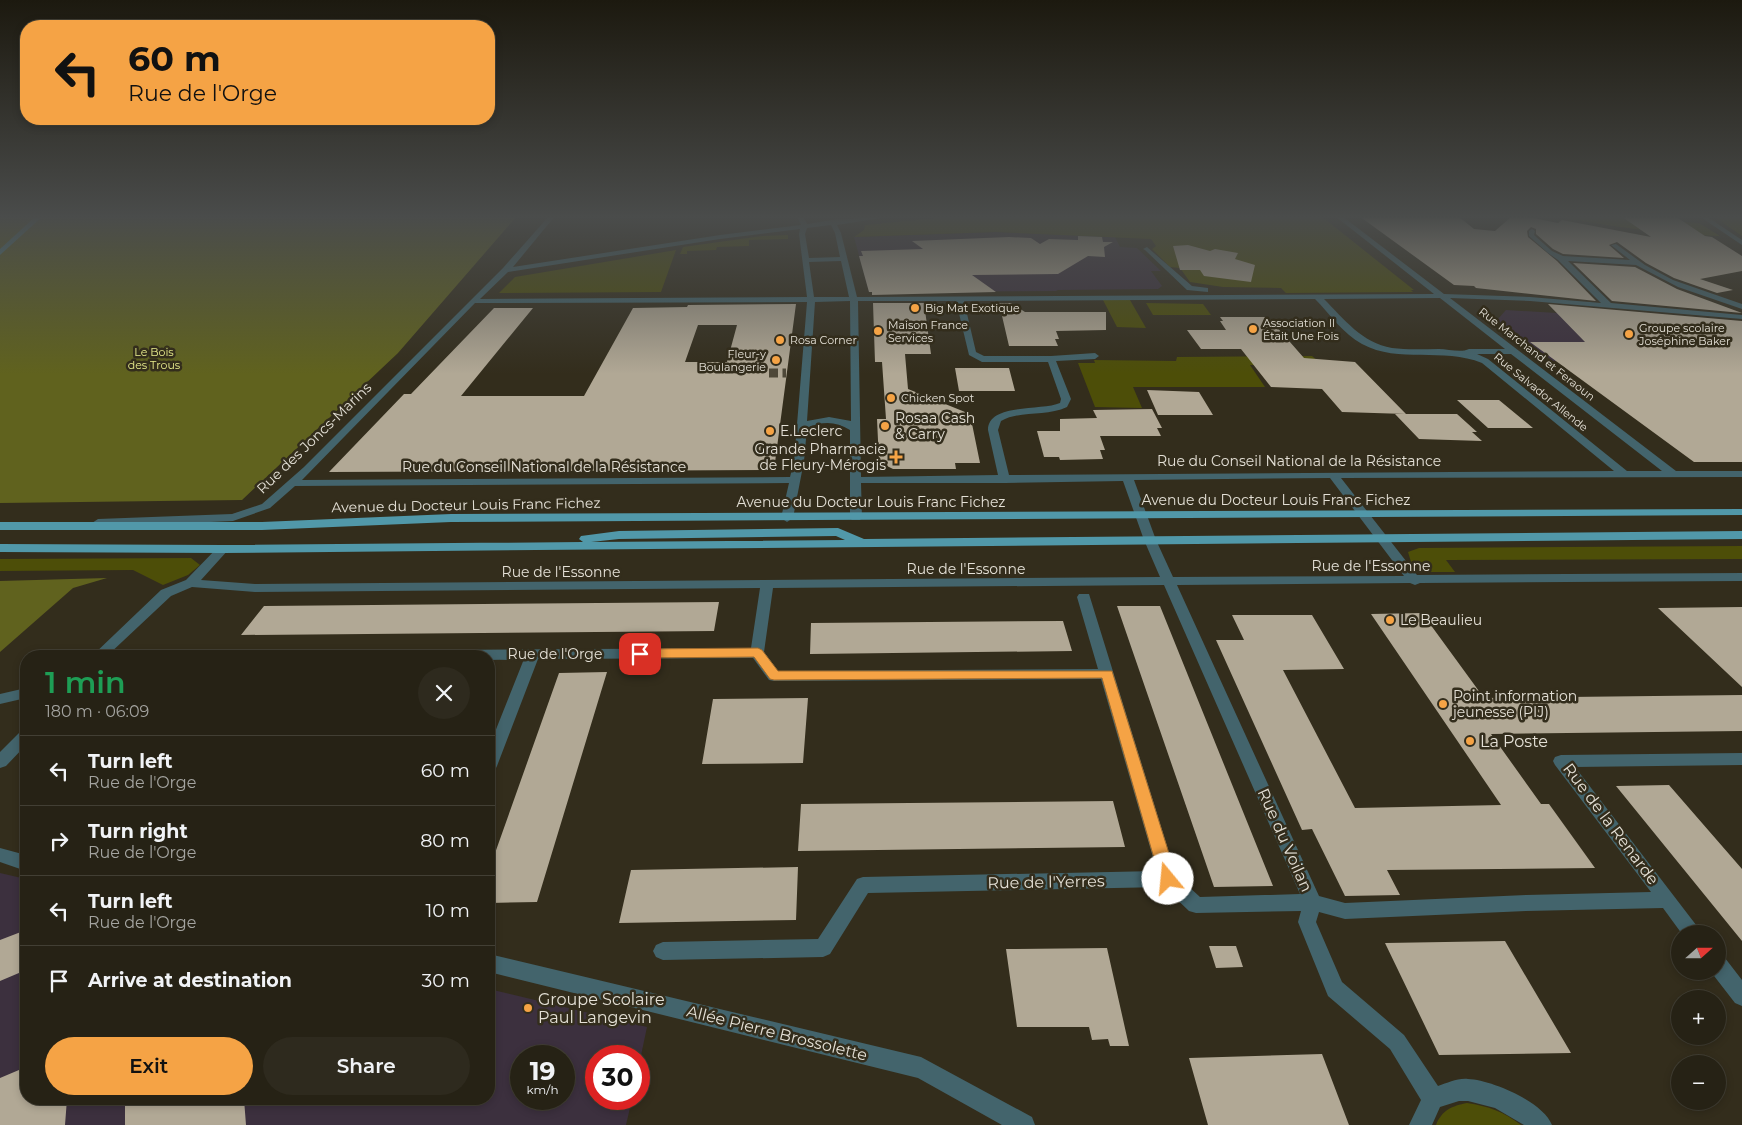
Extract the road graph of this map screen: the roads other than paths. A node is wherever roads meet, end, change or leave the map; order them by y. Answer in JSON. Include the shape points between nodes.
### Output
{"nodes":[{"id":1,"x":516,"y":268,"type":"edge"},
{"id":2,"x":806,"y":268,"type":"edge"},
{"id":3,"x":846,"y":268,"type":"edge"},
{"id":4,"x":1168,"y":268,"type":"edge"},
{"id":5,"x":1406,"y":268,"type":"edge"},
{"id":6,"x":1572,"y":268,"type":"edge"},
{"id":7,"x":1650,"y":268,"type":"edge"},
{"id":8,"x":506,"y":270,"type":"joint"},
{"id":9,"x":1190,"y":288,"type":"junction"},
{"id":10,"x":1180,"y":296,"type":"junction"},
{"id":11,"x":1442,"y":296,"type":"junction"},
{"id":12,"x":1218,"y":297,"type":"junction"},
{"id":13,"x":1317,"y":297,"type":"junction"},
{"id":14,"x":854,"y":298,"type":"junction"},
{"id":15,"x":959,"y":298,"type":"junction"},
{"id":16,"x":811,"y":299,"type":"junction"},
{"id":17,"x":473,"y":301,"type":"junction"},
{"id":18,"x":1608,"y":305,"type":"junction"},
{"id":19,"x":1742,"y":307,"type":"edge"},
{"id":20,"x":1742,"y":316,"type":"edge"},
{"id":21,"x":1514,"y":351,"type":"junction"},
{"id":22,"x":1462,"y":352,"type":"junction"},
{"id":23,"x":1095,"y":356,"type":"dead end"},
{"id":24,"x":1051,"y":359,"type":"junction"},
{"id":25,"x":801,"y":427,"type":"junction"},
{"id":26,"x":855,"y":428,"type":"junction"},
{"id":27,"x":1624,"y":474,"type":"junction"},
{"id":28,"x":1742,"y":474,"type":"edge"},
{"id":29,"x":1333,"y":475,"type":"junction"},
{"id":30,"x":1674,"y":475,"type":"junction"},
{"id":31,"x":1127,"y":477,"type":"junction"},
{"id":32,"x":794,"y":480,"type":"junction"},
{"id":33,"x":855,"y":480,"type":"junction"},
{"id":34,"x":1005,"y":480,"type":"junction"},
{"id":35,"x":294,"y":483,"type":"junction"},
{"id":36,"x":1742,"y":512,"type":"edge"},
{"id":37,"x":1364,"y":514,"type":"junction"},
{"id":38,"x":1140,"y":515,"type":"junction"},
{"id":39,"x":787,"y":518,"type":"junction"},
{"id":40,"x":856,"y":518,"type":"junction"},
{"id":41,"x":0,"y":526,"type":"edge"},
{"id":42,"x":24,"y":526,"type":"junction"},
{"id":43,"x":803,"y":532,"type":"junction"},
{"id":44,"x":838,"y":532,"type":"junction"},
{"id":45,"x":1742,"y":535,"type":"edge"},
{"id":46,"x":1382,"y":538,"type":"junction"},
{"id":47,"x":1150,"y":540,"type":"junction"},
{"id":48,"x":862,"y":543,"type":"junction"},
{"id":49,"x":510,"y":547,"type":"junction"},
{"id":50,"x":0,"y":548,"type":"edge"},
{"id":51,"x":223,"y":549,"type":"junction"},
{"id":52,"x":1415,"y":580,"type":"junction"},
{"id":53,"x":1739,"y":580,"type":"edge"},
{"id":54,"x":191,"y":583,"type":"junction"},
{"id":55,"x":1169,"y":583,"type":"junction"},
{"id":56,"x":767,"y":586,"type":"junction"},
{"id":57,"x":1084,"y":597,"type":"dead end"},
{"id":58,"x":105,"y":650,"type":"edge"},
{"id":59,"x":758,"y":653,"type":"junction"},
{"id":60,"x":495,"y":654,"type":"edge"},
{"id":61,"x":533,"y":654,"type":"junction"},
{"id":62,"x":1108,"y":674,"type":"junction"},
{"id":63,"x":20,"y":694,"type":"edge"},
{"id":64,"x":0,"y":699,"type":"edge"},
{"id":65,"x":20,"y":741,"type":"edge"},
{"id":66,"x":495,"y":751,"type":"edge"},
{"id":67,"x":1742,"y":760,"type":"edge"},
{"id":68,"x":0,"y":762,"type":"edge"},
{"id":69,"x":0,"y":855,"type":"edge"},
{"id":70,"x":20,"y":861,"type":"edge"},
{"id":71,"x":1168,"y":879,"type":"junction"},
{"id":72,"x":1668,"y":900,"type":"junction"},
{"id":73,"x":1313,"y":902,"type":"junction"},
{"id":74,"x":1687,"y":925,"type":"edge"},
{"id":75,"x":663,"y":951,"type":"dead end"},
{"id":76,"x":495,"y":964,"type":"edge"},
{"id":77,"x":1726,"y":975,"type":"edge"},
{"id":78,"x":1742,"y":996,"type":"edge"},
{"id":79,"x":1434,"y":1099,"type":"junction"},
{"id":80,"x":1024,"y":1125,"type":"edge"},
{"id":81,"x":1420,"y":1125,"type":"edge"},
{"id":82,"x":1541,"y":1125,"type":"edge"}],
"edges":[{"from":1,"to":8,"type":"street"},
{"from":2,"to":16,"type":"street"},
{"from":3,"to":14,"type":"street"},
{"from":4,"to":9,"type":"street"},
{"from":5,"to":11,"type":"street","name":"Rue Marchand et Feraoun"},
{"from":6,"to":18,"type":"street"},
{"from":7,"to":19,"type":"street","via":[[1662,277]]},
{"from":8,"to":17,"type":"street","name":"Rue des Joncs-Marins"},
{"from":9,"to":10,"type":"street","via":[[1178,292]]},
{"from":9,"to":12,"type":"street","via":[[1207,290]]},
{"from":10,"to":12,"type":"street"},
{"from":10,"to":15,"type":"street"},
{"from":11,"to":13,"type":"street"},
{"from":11,"to":18,"type":"street"},
{"from":11,"to":21,"type":"street","name":"Rue Marchand et Feraoun"},
{"from":12,"to":13,"type":"street"},
{"from":13,"to":22,"type":"street","name":"Rue Salvador Allende","via":[[1359,338],[1373,346],[1395,350]]},
{"from":14,"to":15,"type":"street"},
{"from":14,"to":16,"type":"street"},
{"from":14,"to":26,"type":"street"},
{"from":15,"to":24,"type":"street","via":[[972,354],[976,357]]},
{"from":16,"to":17,"type":"street"},
{"from":16,"to":25,"type":"street"},
{"from":17,"to":35,"type":"street","name":"Rue des Joncs-Marins"},
{"from":18,"to":20,"type":"street"},
{"from":21,"to":22,"type":"street"},
{"from":21,"to":30,"type":"street","name":"Rue Marchand et Feraoun"},
{"from":22,"to":27,"type":"street","name":"Rue Salvador Allende","via":[[1489,364]]},
{"from":23,"to":24,"type":"street"},
{"from":24,"to":34,"type":"street","via":[[1066,399],[1064,405],[1049,412],[1008,412],[997,418],[993,427]]},
{"from":25,"to":26,"type":"street","via":[[828,419],[848,422]]},
{"from":25,"to":32,"type":"street"},
{"from":26,"to":33,"type":"street"},
{"from":27,"to":29,"type":"street","name":"Rue du Conseil National de la Résistance"},
{"from":27,"to":30,"type":"street","name":"Rue du Conseil National de la Résistance"},
{"from":28,"to":30,"type":"street","name":"Rue du Conseil National de la Résistance"},
{"from":29,"to":31,"type":"street","name":"Rue du Conseil National de la Résistance"},
{"from":29,"to":37,"type":"street"},
{"from":31,"to":34,"type":"street","name":"Rue du Conseil National de la Résistance"},
{"from":31,"to":38,"type":"street","name":"Rue du Voilan"},
{"from":32,"to":35,"type":"street","name":"Rue du Conseil National de la Résistance"},
{"from":32,"to":39,"type":"street"},
{"from":33,"to":34,"type":"street","name":"Rue du Conseil National de la Résistance"},
{"from":33,"to":40,"type":"street"},
{"from":35,"to":42,"type":"street","name":"Rue des Joncs-Marins","via":[[266,506],[234,517]]},
{"from":36,"to":37,"type":"main road","name":"Avenue du Docteur Louis Franc Fichez"},
{"from":37,"to":38,"type":"main road","name":"Avenue du Docteur Louis Franc Fichez"},
{"from":37,"to":46,"type":"street"},
{"from":38,"to":40,"type":"main road","name":"Avenue du Docteur Louis Franc Fichez"},
{"from":38,"to":47,"type":"street","name":"Rue du Voilan"},
{"from":39,"to":40,"type":"main road","name":"Avenue du Docteur Louis Franc Fichez"},
{"from":39,"to":42,"type":"main road","name":"Avenue du Docteur Louis Franc Fichez","via":[[451,518],[262,526]]},
{"from":39,"to":43,"type":"main road","via":[[789,524]]},
{"from":40,"to":44,"type":"main road","via":[[848,529]]},
{"from":41,"to":42,"type":"main road","name":"Avenue du Docteur Louis Franc Fichez"},
{"from":43,"to":44,"type":"main road"},
{"from":43,"to":49,"type":"main road","via":[[619,535]]},
{"from":44,"to":48,"type":"main road"},
{"from":45,"to":46,"type":"main road"},
{"from":46,"to":47,"type":"main road"},
{"from":46,"to":52,"type":"street"},
{"from":47,"to":48,"type":"main road"},
{"from":47,"to":55,"type":"street","name":"Rue du Voilan"},
{"from":48,"to":49,"type":"main road"},
{"from":49,"to":51,"type":"main road"},
{"from":50,"to":51,"type":"main road"},
{"from":51,"to":54,"type":"street"},
{"from":52,"to":53,"type":"street","name":"Rue de l'Essonne"},
{"from":52,"to":55,"type":"street","name":"Rue de l'Essonne"},
{"from":54,"to":56,"type":"street","name":"Rue de l'Essonne","via":[[255,588]]},
{"from":54,"to":58,"type":"street","via":[[166,593]]},
{"from":55,"to":56,"type":"street","name":"Rue de l'Essonne"},
{"from":55,"to":73,"type":"street","name":"Rue du Voilan"},
{"from":56,"to":59,"type":"street"},
{"from":57,"to":62,"type":"street"},
{"from":59,"to":61,"type":"street","name":"Rue de l'Orge"},
{"from":59,"to":62,"type":"street","via":[[774,676]]},
{"from":60,"to":61,"type":"street","name":"Rue de l'Orge"},
{"from":61,"to":66,"type":"street"},
{"from":62,"to":71,"type":"street"},
{"from":63,"to":64,"type":"street"},
{"from":65,"to":68,"type":"street"},
{"from":67,"to":72,"type":"street","name":"Rue de la Renarde","via":[[1561,761]]},
{"from":69,"to":70,"type":"street"},
{"from":71,"to":73,"type":"street","via":[[1196,905]]},
{"from":71,"to":75,"type":"street","name":"Rue de l'Yerres","via":[[863,885],[823,948]]},
{"from":72,"to":73,"type":"street","name":"Rue du Voilan","via":[[1345,911]]},
{"from":72,"to":74,"type":"street","name":"Rue de la Renarde"},
{"from":73,"to":79,"type":"street","via":[[1308,922],[1335,989],[1397,1042]]},
{"from":76,"to":80,"type":"street","name":"Allée Pierre Brossolette","via":[[921,1068]]},
{"from":77,"to":78,"type":"street"},
{"from":79,"to":81,"type":"street"},
{"from":79,"to":82,"type":"street","via":[[1461,1090],[1496,1096]]}]}
